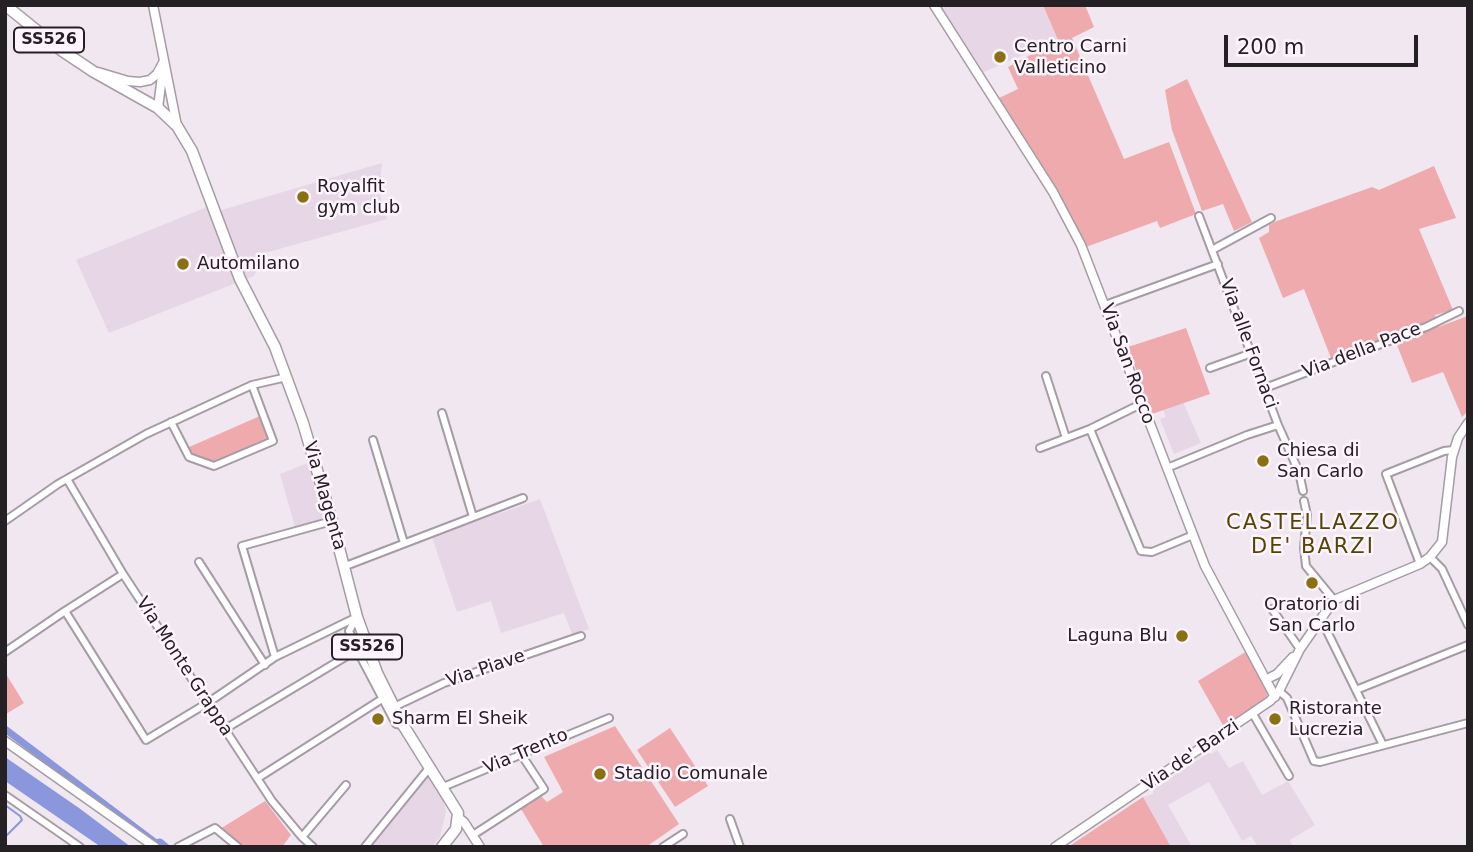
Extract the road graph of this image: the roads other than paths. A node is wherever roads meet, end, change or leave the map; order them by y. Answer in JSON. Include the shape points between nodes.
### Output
{"nodes":[{"id":1,"x":5,"y":5,"type":"edge"},
{"id":2,"x":153,"y":5,"type":"edge"},
{"id":3,"x":934,"y":5,"type":"edge"},
{"id":4,"x":164,"y":61,"type":"junction"},
{"id":5,"x":94,"y":72,"type":"junction"},
{"id":6,"x":170,"y":91,"type":"junction"},
{"id":7,"x":155,"y":104,"type":"junction"},
{"id":8,"x":177,"y":126,"type":"junction"},
{"id":9,"x":1199,"y":216,"type":"dead end"},
{"id":10,"x":1271,"y":218,"type":"dead end"},
{"id":11,"x":1212,"y":250,"type":"junction"},
{"id":12,"x":1218,"y":264,"type":"junction"},
{"id":13,"x":1105,"y":305,"type":"junction"},
{"id":14,"x":1459,"y":311,"type":"dead end"},
{"id":15,"x":1252,"y":352,"type":"junction"},
{"id":16,"x":1210,"y":368,"type":"dead end"},
{"id":17,"x":1046,"y":376,"type":"dead end"},
{"id":18,"x":287,"y":377,"type":"junction"},
{"id":19,"x":252,"y":385,"type":"junction"},
{"id":20,"x":1265,"y":388,"type":"junction"},
{"id":21,"x":1141,"y":404,"type":"junction"},
{"id":22,"x":442,"y":413,"type":"dead end"},
{"id":23,"x":171,"y":422,"type":"junction"},
{"id":24,"x":1467,"y":423,"type":"edge"},
{"id":25,"x":1278,"y":425,"type":"junction"},
{"id":26,"x":1090,"y":429,"type":"junction"},
{"id":27,"x":1066,"y":438,"type":"junction"},
{"id":28,"x":373,"y":440,"type":"dead end"},
{"id":29,"x":1040,"y":448,"type":"dead end"},
{"id":30,"x":1453,"y":450,"type":"junction"},
{"id":31,"x":1167,"y":468,"type":"junction"},
{"id":32,"x":67,"y":479,"type":"junction"},
{"id":33,"x":1303,"y":491,"type":"dead end"},
{"id":34,"x":523,"y":498,"type":"dead end"},
{"id":35,"x":1304,"y":501,"type":"dead end"},
{"id":36,"x":473,"y":517,"type":"junction"},
{"id":37,"x":332,"y":520,"type":"junction"},
{"id":38,"x":5,"y":521,"type":"edge"},
{"id":39,"x":1193,"y":535,"type":"junction"},
{"id":40,"x":404,"y":544,"type":"junction"},
{"id":41,"x":1430,"y":557,"type":"junction"},
{"id":42,"x":199,"y":562,"type":"dead end"},
{"id":43,"x":1420,"y":564,"type":"junction"},
{"id":44,"x":343,"y":567,"type":"junction"},
{"id":45,"x":123,"y":574,"type":"junction"},
{"id":46,"x":1334,"y":600,"type":"junction"},
{"id":47,"x":1272,"y":609,"type":"dead end"},
{"id":48,"x":65,"y":611,"type":"junction"},
{"id":49,"x":357,"y":617,"type":"junction"},
{"id":50,"x":1321,"y":619,"type":"junction"},
{"id":51,"x":1468,"y":625,"type":"edge"},
{"id":52,"x":339,"y":626,"type":"junction"},
{"id":53,"x":349,"y":631,"type":"junction"},
{"id":54,"x":581,"y":636,"type":"dead end"},
{"id":55,"x":1468,"y":645,"type":"edge"},
{"id":56,"x":1300,"y":649,"type":"junction"},
{"id":57,"x":357,"y":650,"type":"junction"},
{"id":58,"x":5,"y":652,"type":"edge"},
{"id":59,"x":275,"y":657,"type":"junction"},
{"id":60,"x":265,"y":665,"type":"junction"},
{"id":61,"x":1261,"y":672,"type":"junction"},
{"id":62,"x":1271,"y":677,"type":"junction"},
{"id":63,"x":1356,"y":690,"type":"junction"},
{"id":64,"x":1277,"y":694,"type":"junction"},
{"id":65,"x":382,"y":699,"type":"junction"},
{"id":66,"x":209,"y":702,"type":"junction"},
{"id":67,"x":394,"y":707,"type":"junction"},
{"id":68,"x":1253,"y":714,"type":"junction"},
{"id":69,"x":609,"y":718,"type":"dead end"},
{"id":70,"x":1468,"y":723,"type":"edge"},
{"id":71,"x":404,"y":725,"type":"junction"},
{"id":72,"x":225,"y":729,"type":"junction"},
{"id":73,"x":5,"y":741,"type":"edge"},
{"id":74,"x":1383,"y":745,"type":"junction"},
{"id":75,"x":522,"y":754,"type":"junction"},
{"id":76,"x":430,"y":767,"type":"junction"},
{"id":77,"x":1289,"y":776,"type":"dead end"},
{"id":78,"x":258,"y":778,"type":"junction"},
{"id":79,"x":346,"y":785,"type":"dead end"},
{"id":80,"x":443,"y":787,"type":"junction"},
{"id":81,"x":5,"y":795,"type":"edge"},
{"id":82,"x":459,"y":818,"type":"junction"},
{"id":83,"x":730,"y":819,"type":"dead end"},
{"id":84,"x":683,"y":834,"type":"dead end"},
{"id":85,"x":473,"y":835,"type":"junction"},
{"id":86,"x":302,"y":837,"type":"junction"},
{"id":87,"x":80,"y":847,"type":"edge"},
{"id":88,"x":155,"y":847,"type":"edge"},
{"id":89,"x":178,"y":847,"type":"edge"},
{"id":90,"x":239,"y":847,"type":"edge"},
{"id":91,"x":313,"y":847,"type":"edge"},
{"id":92,"x":365,"y":847,"type":"edge"},
{"id":93,"x":442,"y":847,"type":"edge"},
{"id":94,"x":481,"y":847,"type":"edge"},
{"id":95,"x":663,"y":847,"type":"edge"},
{"id":96,"x":740,"y":847,"type":"edge"},
{"id":97,"x":1055,"y":847,"type":"edge"}],
"edges":[{"from":1,"to":5,"type":"main road","number":"SS526"},
{"from":2,"to":4,"type":"street"},
{"from":3,"to":13,"type":"street","name":"Via San Rocco","via":[[1053,192]]},
{"from":4,"to":5,"type":"street","via":[[150,80],[139,82]]},
{"from":4,"to":6,"type":"street"},
{"from":4,"to":7,"type":"street"},
{"from":5,"to":7,"type":"main road","number":"SS526"},
{"from":6,"to":7,"type":"street"},
{"from":6,"to":8,"type":"street"},
{"from":7,"to":8,"type":"main road","number":"SS526"},
{"from":8,"to":18,"type":"main road","number":"SS526","via":[[240,279]]},
{"from":9,"to":11,"type":"street","name":"Via alle Fornaci"},
{"from":10,"to":11,"type":"street"},
{"from":11,"to":12,"type":"street","name":"Via alle Fornaci"},
{"from":12,"to":13,"type":"street","name":"Via alle Fornaci"},
{"from":12,"to":15,"type":"street","name":"Via alle Fornaci"},
{"from":13,"to":21,"type":"street","name":"Via San Rocco"},
{"from":14,"to":20,"type":"street","name":"Via della Pace"},
{"from":15,"to":16,"type":"street"},
{"from":15,"to":20,"type":"street","name":"Via alle Fornaci"},
{"from":17,"to":27,"type":"street"},
{"from":18,"to":19,"type":"street"},
{"from":18,"to":37,"type":"main road","name":"Via Magenta","number":"SS526"},
{"from":19,"to":23,"type":"street"},
{"from":19,"to":23,"type":"street","via":[[273,441],[214,466],[189,457]]},
{"from":20,"to":25,"type":"street","name":"Via alle Fornaci"},
{"from":21,"to":26,"type":"street"},
{"from":21,"to":31,"type":"street","name":"Via San Rocco"},
{"from":22,"to":36,"type":"street"},
{"from":23,"to":32,"type":"street"},
{"from":24,"to":30,"type":"street"},
{"from":25,"to":31,"type":"street"},
{"from":25,"to":33,"type":"street","name":"Via alle Fornaci"},
{"from":26,"to":27,"type":"street"},
{"from":26,"to":39,"type":"street","via":[[1141,551],[1152,552]]},
{"from":27,"to":29,"type":"street"},
{"from":28,"to":40,"type":"street"},
{"from":30,"to":41,"type":"street","via":[[1442,542]]},
{"from":30,"to":43,"type":"street","via":[[1386,474]]},
{"from":31,"to":39,"type":"street","name":"Via San Rocco"},
{"from":32,"to":38,"type":"street"},
{"from":32,"to":45,"type":"street","name":"Via Monte Grappa"},
{"from":34,"to":36,"type":"street"},
{"from":35,"to":46,"type":"street","via":[[1306,566]]},
{"from":36,"to":40,"type":"street"},
{"from":37,"to":44,"type":"main road","name":"Via Magenta","number":"SS526"},
{"from":37,"to":59,"type":"street","via":[[242,546]]},
{"from":39,"to":61,"type":"street","name":"Via San Rocco"},
{"from":40,"to":44,"type":"street"},
{"from":41,"to":43,"type":"street"},
{"from":41,"to":51,"type":"street","via":[[1442,569]]},
{"from":42,"to":60,"type":"street"},
{"from":43,"to":46,"type":"street"},
{"from":44,"to":49,"type":"main road","name":"Via Magenta","number":"SS526"},
{"from":45,"to":48,"type":"street"},
{"from":45,"to":66,"type":"street","name":"Via Monte Grappa"},
{"from":46,"to":50,"type":"street"},
{"from":47,"to":56,"type":"street"},
{"from":48,"to":58,"type":"street"},
{"from":48,"to":66,"type":"street","via":[[146,740]]},
{"from":49,"to":52,"type":"street"},
{"from":49,"to":53,"type":"street"},
{"from":49,"to":67,"type":"main road","name":"Via Magenta","number":"SS526"},
{"from":50,"to":56,"type":"street"},
{"from":50,"to":63,"type":"street"},
{"from":52,"to":53,"type":"street"},
{"from":52,"to":59,"type":"street"},
{"from":53,"to":57,"type":"street","name":"Via Magenta"},
{"from":54,"to":67,"type":"street","name":"Via Piave","via":[[444,683]]},
{"from":55,"to":63,"type":"street"},
{"from":56,"to":62,"type":"street"},
{"from":56,"to":64,"type":"street","name":"Via de' Barzi"},
{"from":57,"to":65,"type":"street","name":"Via Magenta"},
{"from":57,"to":72,"type":"street"},
{"from":59,"to":60,"type":"street"},
{"from":60,"to":66,"type":"street"},
{"from":61,"to":62,"type":"street"},
{"from":61,"to":64,"type":"street","name":"Via San Rocco"},
{"from":62,"to":64,"type":"street"},
{"from":63,"to":74,"type":"street"},
{"from":64,"to":68,"type":"street","name":"Via de' Barzi"},
{"from":64,"to":74,"type":"street","via":[[1287,698],[1314,761]]},
{"from":65,"to":71,"type":"street","name":"Via Magenta","via":[[396,724]]},
{"from":65,"to":78,"type":"street"},
{"from":66,"to":72,"type":"street","name":"Via Monte Grappa"},
{"from":67,"to":71,"type":"main road","name":"Via Magenta","number":"SS526"},
{"from":68,"to":77,"type":"street"},
{"from":68,"to":97,"type":"street","name":"Via de' Barzi"},
{"from":69,"to":75,"type":"street","name":"Via Trento"},
{"from":70,"to":74,"type":"street"},
{"from":71,"to":76,"type":"main road","name":"Via Magenta","number":"SS526"},
{"from":72,"to":78,"type":"street","name":"Via Monte Grappa"},
{"from":73,"to":88,"type":"street"},
{"from":75,"to":80,"type":"street","name":"Via Trento"},
{"from":75,"to":85,"type":"street","via":[[544,789]]},
{"from":76,"to":80,"type":"main road","name":"Via Magenta","number":"SS526"},
{"from":76,"to":92,"type":"street"},
{"from":78,"to":86,"type":"street","name":"Via Monte Grappa"},
{"from":79,"to":86,"type":"street"},
{"from":80,"to":82,"type":"main road","name":"Via Magenta","number":"SS526"},
{"from":81,"to":87,"type":"street"},
{"from":82,"to":85,"type":"street"},
{"from":82,"to":93,"type":"main road"},
{"from":83,"to":96,"type":"street"},
{"from":84,"to":95,"type":"street"},
{"from":85,"to":94,"type":"street"},
{"from":86,"to":91,"type":"street","name":"Via Monte Grappa"},
{"from":89,"to":90,"type":"street","via":[[215,828]]}]}
